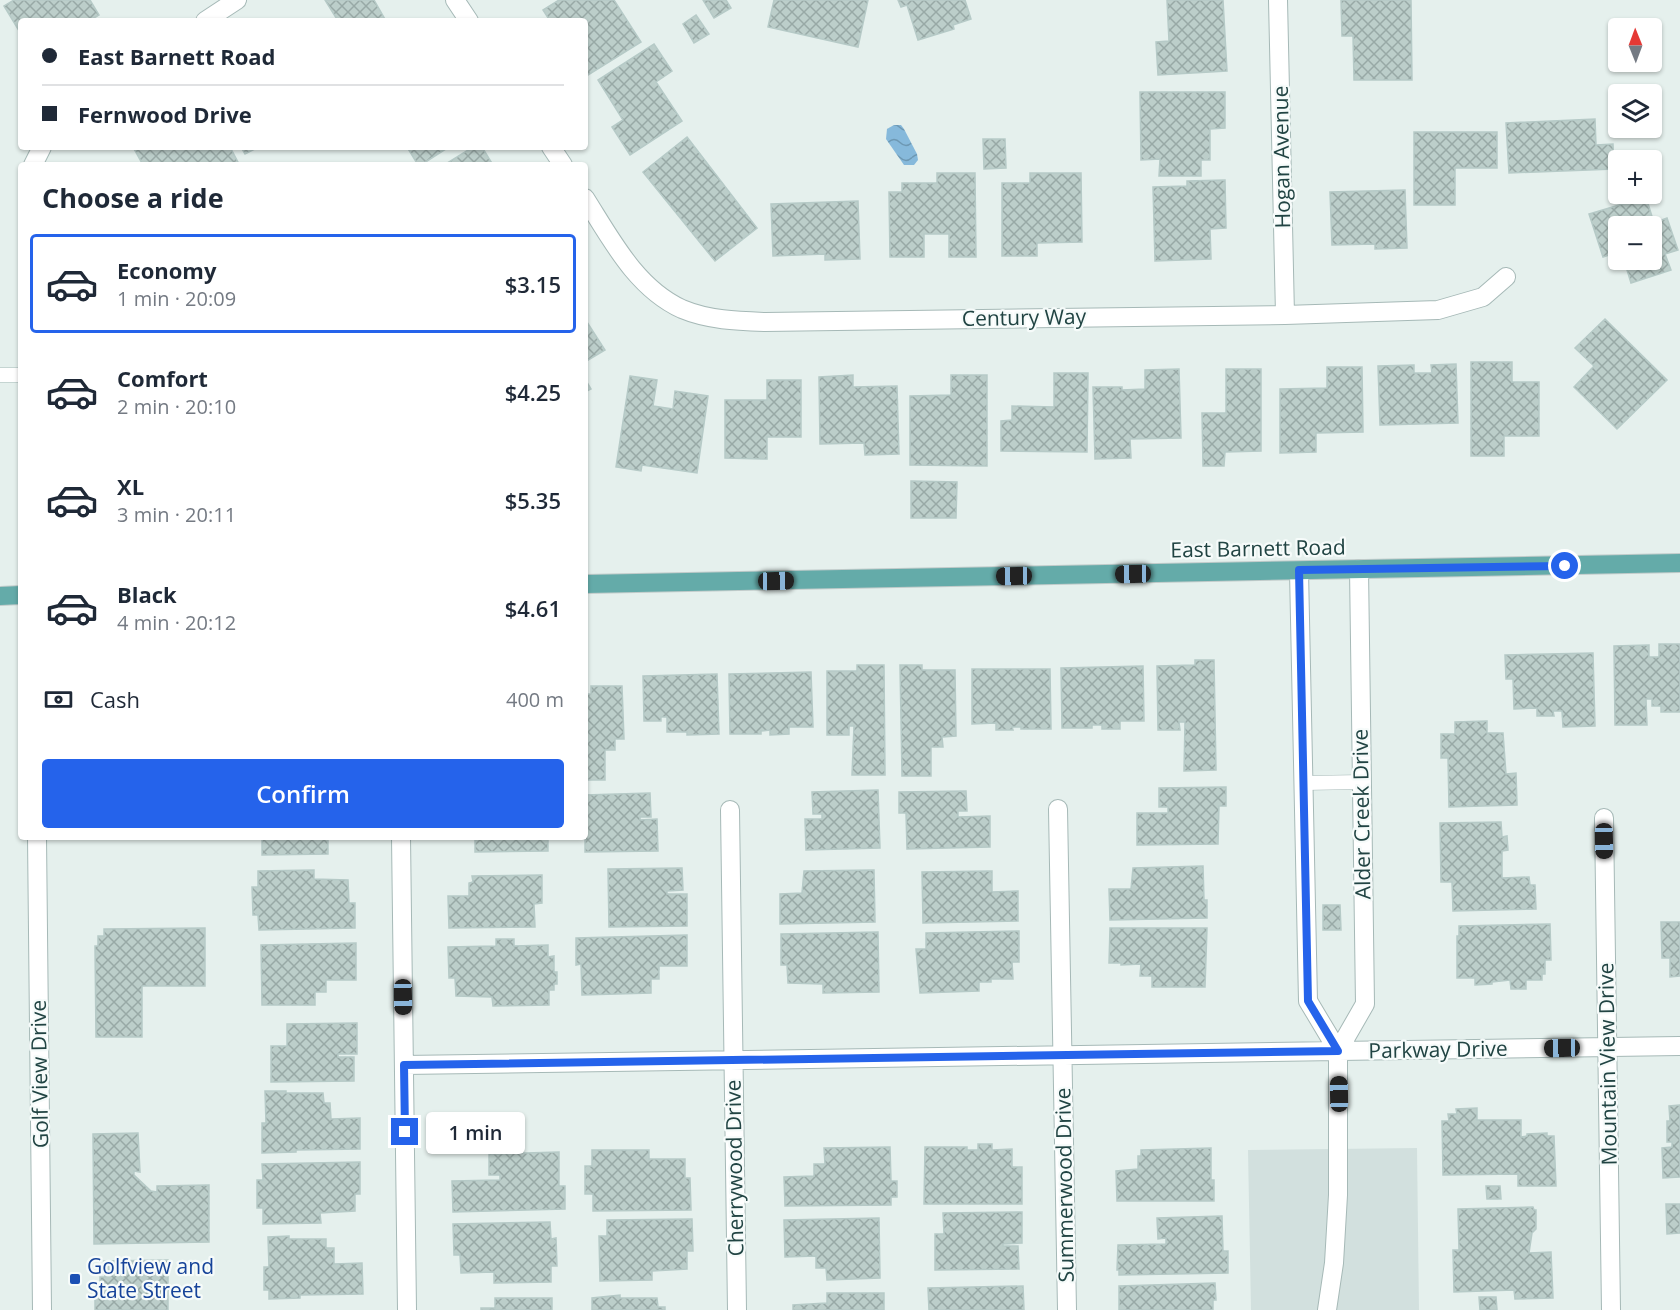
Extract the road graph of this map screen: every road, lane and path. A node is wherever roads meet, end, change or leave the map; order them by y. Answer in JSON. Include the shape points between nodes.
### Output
{"nodes":[{"id":1,"x":237,"y":0,"type":"edge"},
{"id":2,"x":455,"y":0,"type":"edge"},
{"id":3,"x":1278,"y":0,"type":"edge"},
{"id":4,"x":210,"y":18,"type":"edge"},
{"id":5,"x":467,"y":18,"type":"edge"},
{"id":6,"x":588,"y":203,"type":"edge"},
{"id":7,"x":1506,"y":277,"type":"dead end"},
{"id":8,"x":1285,"y":315,"type":"junction"},
{"id":9,"x":0,"y":375,"type":"edge"},
{"id":10,"x":18,"y":375,"type":"edge"},
{"id":11,"x":1680,"y":563,"type":"edge"},
{"id":12,"x":1359,"y":569,"type":"junction"},
{"id":13,"x":1299,"y":570,"type":"junction"},
{"id":14,"x":588,"y":584,"type":"edge"},
{"id":15,"x":18,"y":595,"type":"edge"},
{"id":16,"x":0,"y":596,"type":"edge"},
{"id":17,"x":1362,"y":782,"type":"junction"},
{"id":18,"x":1304,"y":783,"type":"junction"},
{"id":19,"x":1058,"y":808,"type":"dead end"},
{"id":20,"x":730,"y":810,"type":"dead end"},
{"id":21,"x":1604,"y":818,"type":"dead end"},
{"id":22,"x":37,"y":840,"type":"edge"},
{"id":23,"x":401,"y":840,"type":"edge"},
{"id":24,"x":1680,"y":1046,"type":"edge"},
{"id":25,"x":1607,"y":1048,"type":"junction"},
{"id":26,"x":1338,"y":1051,"type":"junction"},
{"id":27,"x":1062,"y":1056,"type":"junction"},
{"id":28,"x":733,"y":1061,"type":"junction"},
{"id":29,"x":404,"y":1065,"type":"junction"},
{"id":30,"x":42,"y":1310,"type":"edge"},
{"id":31,"x":407,"y":1310,"type":"edge"},
{"id":32,"x":737,"y":1310,"type":"edge"},
{"id":33,"x":1067,"y":1310,"type":"edge"},
{"id":34,"x":1327,"y":1310,"type":"edge"},
{"id":35,"x":1611,"y":1310,"type":"edge"}],
"edges":[{"from":1,"to":4,"type":"street"},
{"from":2,"to":5,"type":"street"},
{"from":3,"to":8,"type":"street","name":"Hogan Avenue"},
{"from":6,"to":8,"type":"street","name":"Century Way","via":[[627,262],[653,291],[683,309],[725,320]]},
{"from":7,"to":8,"type":"street","name":"Century Way","via":[[1483,297],[1438,310]]},
{"from":9,"to":10,"type":"lane"},
{"from":11,"to":12,"type":"main road","name":"East Barnett Road"},
{"from":12,"to":13,"type":"main road","name":"East Barnett Road"},
{"from":12,"to":17,"type":"street","name":"Alder Creek Drive"},
{"from":13,"to":14,"type":"main road","name":"East Barnett Road"},
{"from":13,"to":18,"type":"street"},
{"from":15,"to":16,"type":"main road"},
{"from":17,"to":18,"type":"lane"},
{"from":17,"to":26,"type":"street","name":"Alder Creek Drive","via":[[1365,1004]]},
{"from":18,"to":26,"type":"street","via":[[1308,1001]]},
{"from":19,"to":27,"type":"street","name":"Summerwood Drive"},
{"from":20,"to":28,"type":"street","name":"Cherrywood Drive"},
{"from":21,"to":25,"type":"street","name":"Mountain View Drive"},
{"from":22,"to":30,"type":"street","name":"Golf View Drive"},
{"from":23,"to":29,"type":"street"},
{"from":24,"to":25,"type":"street","name":"Parkway Drive"},
{"from":25,"to":26,"type":"street","name":"Parkway Drive"},
{"from":25,"to":35,"type":"street","name":"Mountain View Drive"},
{"from":26,"to":27,"type":"street","name":"Parkway Drive"},
{"from":26,"to":34,"type":"street","name":"Alder Creek Drive","via":[[1338,1195]]},
{"from":27,"to":28,"type":"street","name":"Parkway Drive"},
{"from":27,"to":33,"type":"street","name":"Summerwood Drive"},
{"from":28,"to":29,"type":"street","name":"Parkway Drive"},
{"from":28,"to":32,"type":"street","name":"Cherrywood Drive"},
{"from":29,"to":31,"type":"street"}]}
